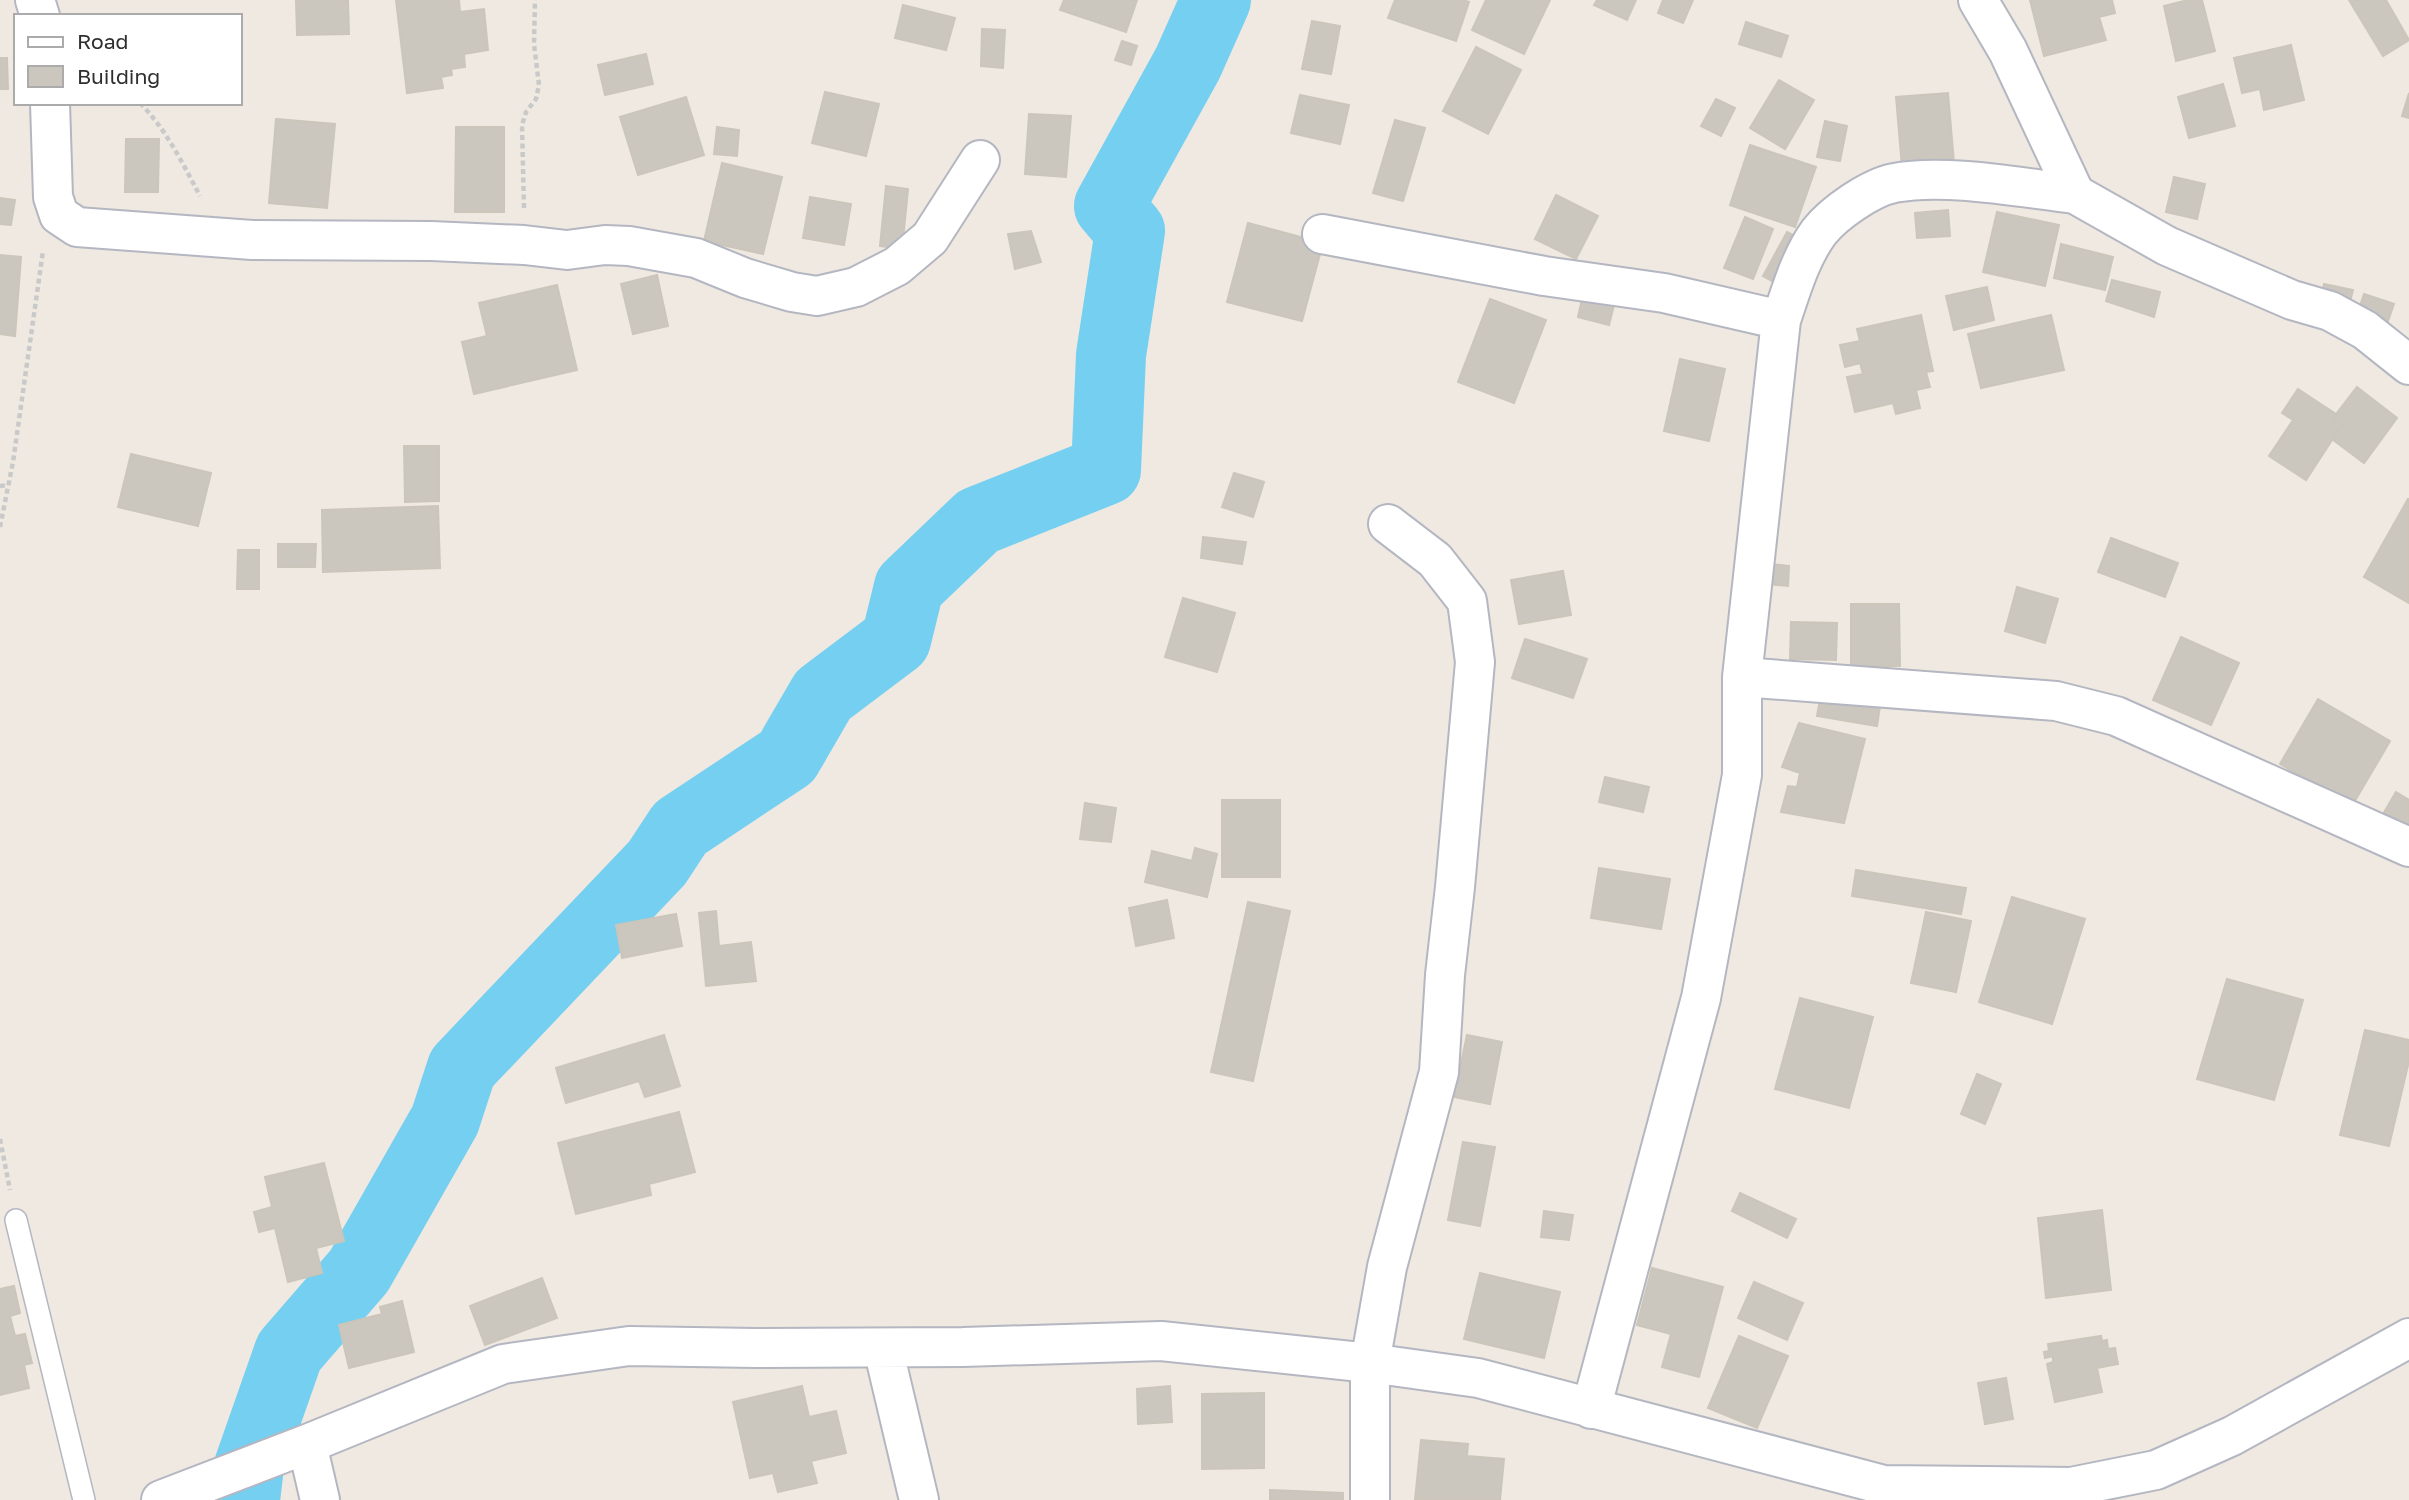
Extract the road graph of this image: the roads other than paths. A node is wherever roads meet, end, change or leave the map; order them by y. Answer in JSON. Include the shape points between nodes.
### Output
{"nodes":[{"id":1,"x":1978,"y":0,"type":"edge"},
{"id":2,"x":50,"y":105,"type":"edge"},
{"id":3,"x":980,"y":160,"type":"dead end"},
{"id":4,"x":2075,"y":194,"type":"junction"},
{"id":5,"x":1322,"y":233,"type":"dead end"},
{"id":6,"x":1781,"y":320,"type":"junction"},
{"id":7,"x":2409,"y":365,"type":"edge"},
{"id":8,"x":1388,"y":524,"type":"dead end"},
{"id":9,"x":1742,"y":677,"type":"junction"},
{"id":10,"x":2409,"y":847,"type":"edge"},
{"id":11,"x":16,"y":1220,"type":"road end"},
{"id":12,"x":2409,"y":1338,"type":"edge"},
{"id":13,"x":883,"y":1348,"type":"junction"},
{"id":14,"x":1370,"y":1363,"type":"junction"},
{"id":15,"x":1591,"y":1409,"type":"junction"},
{"id":16,"x":307,"y":1444,"type":"junction"},
{"id":17,"x":1884,"y":1492,"type":"edge"},
{"id":18,"x":84,"y":1500,"type":"edge"},
{"id":19,"x":161,"y":1500,"type":"edge"},
{"id":20,"x":320,"y":1500,"type":"edge"},
{"id":21,"x":919,"y":1500,"type":"edge"},
{"id":22,"x":1370,"y":1500,"type":"edge"}],
"edges":[{"from":1,"to":4,"type":"street","via":[[2008,51]]},
{"from":2,"to":3,"type":"street","via":[[53,197],[58,215],[77,227],[221,238],[524,245],[567,250],[629,246],[696,258],[745,278],[817,296],[856,287],[897,266],[930,238]]},
{"from":4,"to":6,"type":"street","via":[[1923,179],[1891,184],[1841,211],[1819,232],[1799,267]]},
{"from":4,"to":7,"type":"street","via":[[2167,246],[2292,300],[2330,311],[2365,330]]},
{"from":5,"to":6,"type":"street","via":[[1544,276],[1664,293]]},
{"from":6,"to":9,"type":"street"},
{"from":8,"to":14,"type":"street","via":[[1436,560],[1467,601],[1475,662],[1439,1072],[1387,1267]]},
{"from":9,"to":10,"type":"street","via":[[2056,701],[2116,716]]},
{"from":9,"to":15,"type":"street","via":[[1742,775],[1701,998]]},
{"from":11,"to":18,"type":"lane"},
{"from":12,"to":17,"type":"street","via":[[2232,1436],[2156,1470],[2071,1488]]},
{"from":13,"to":14,"type":"street","via":[[1161,1341]]},
{"from":13,"to":16,"type":"street","via":[[629,1346],[503,1364]]},
{"from":13,"to":21,"type":"street"},
{"from":14,"to":15,"type":"street","via":[[1478,1378]]},
{"from":14,"to":22,"type":"street"},
{"from":15,"to":17,"type":"street"},
{"from":16,"to":19,"type":"street"},
{"from":16,"to":20,"type":"street"}]}
